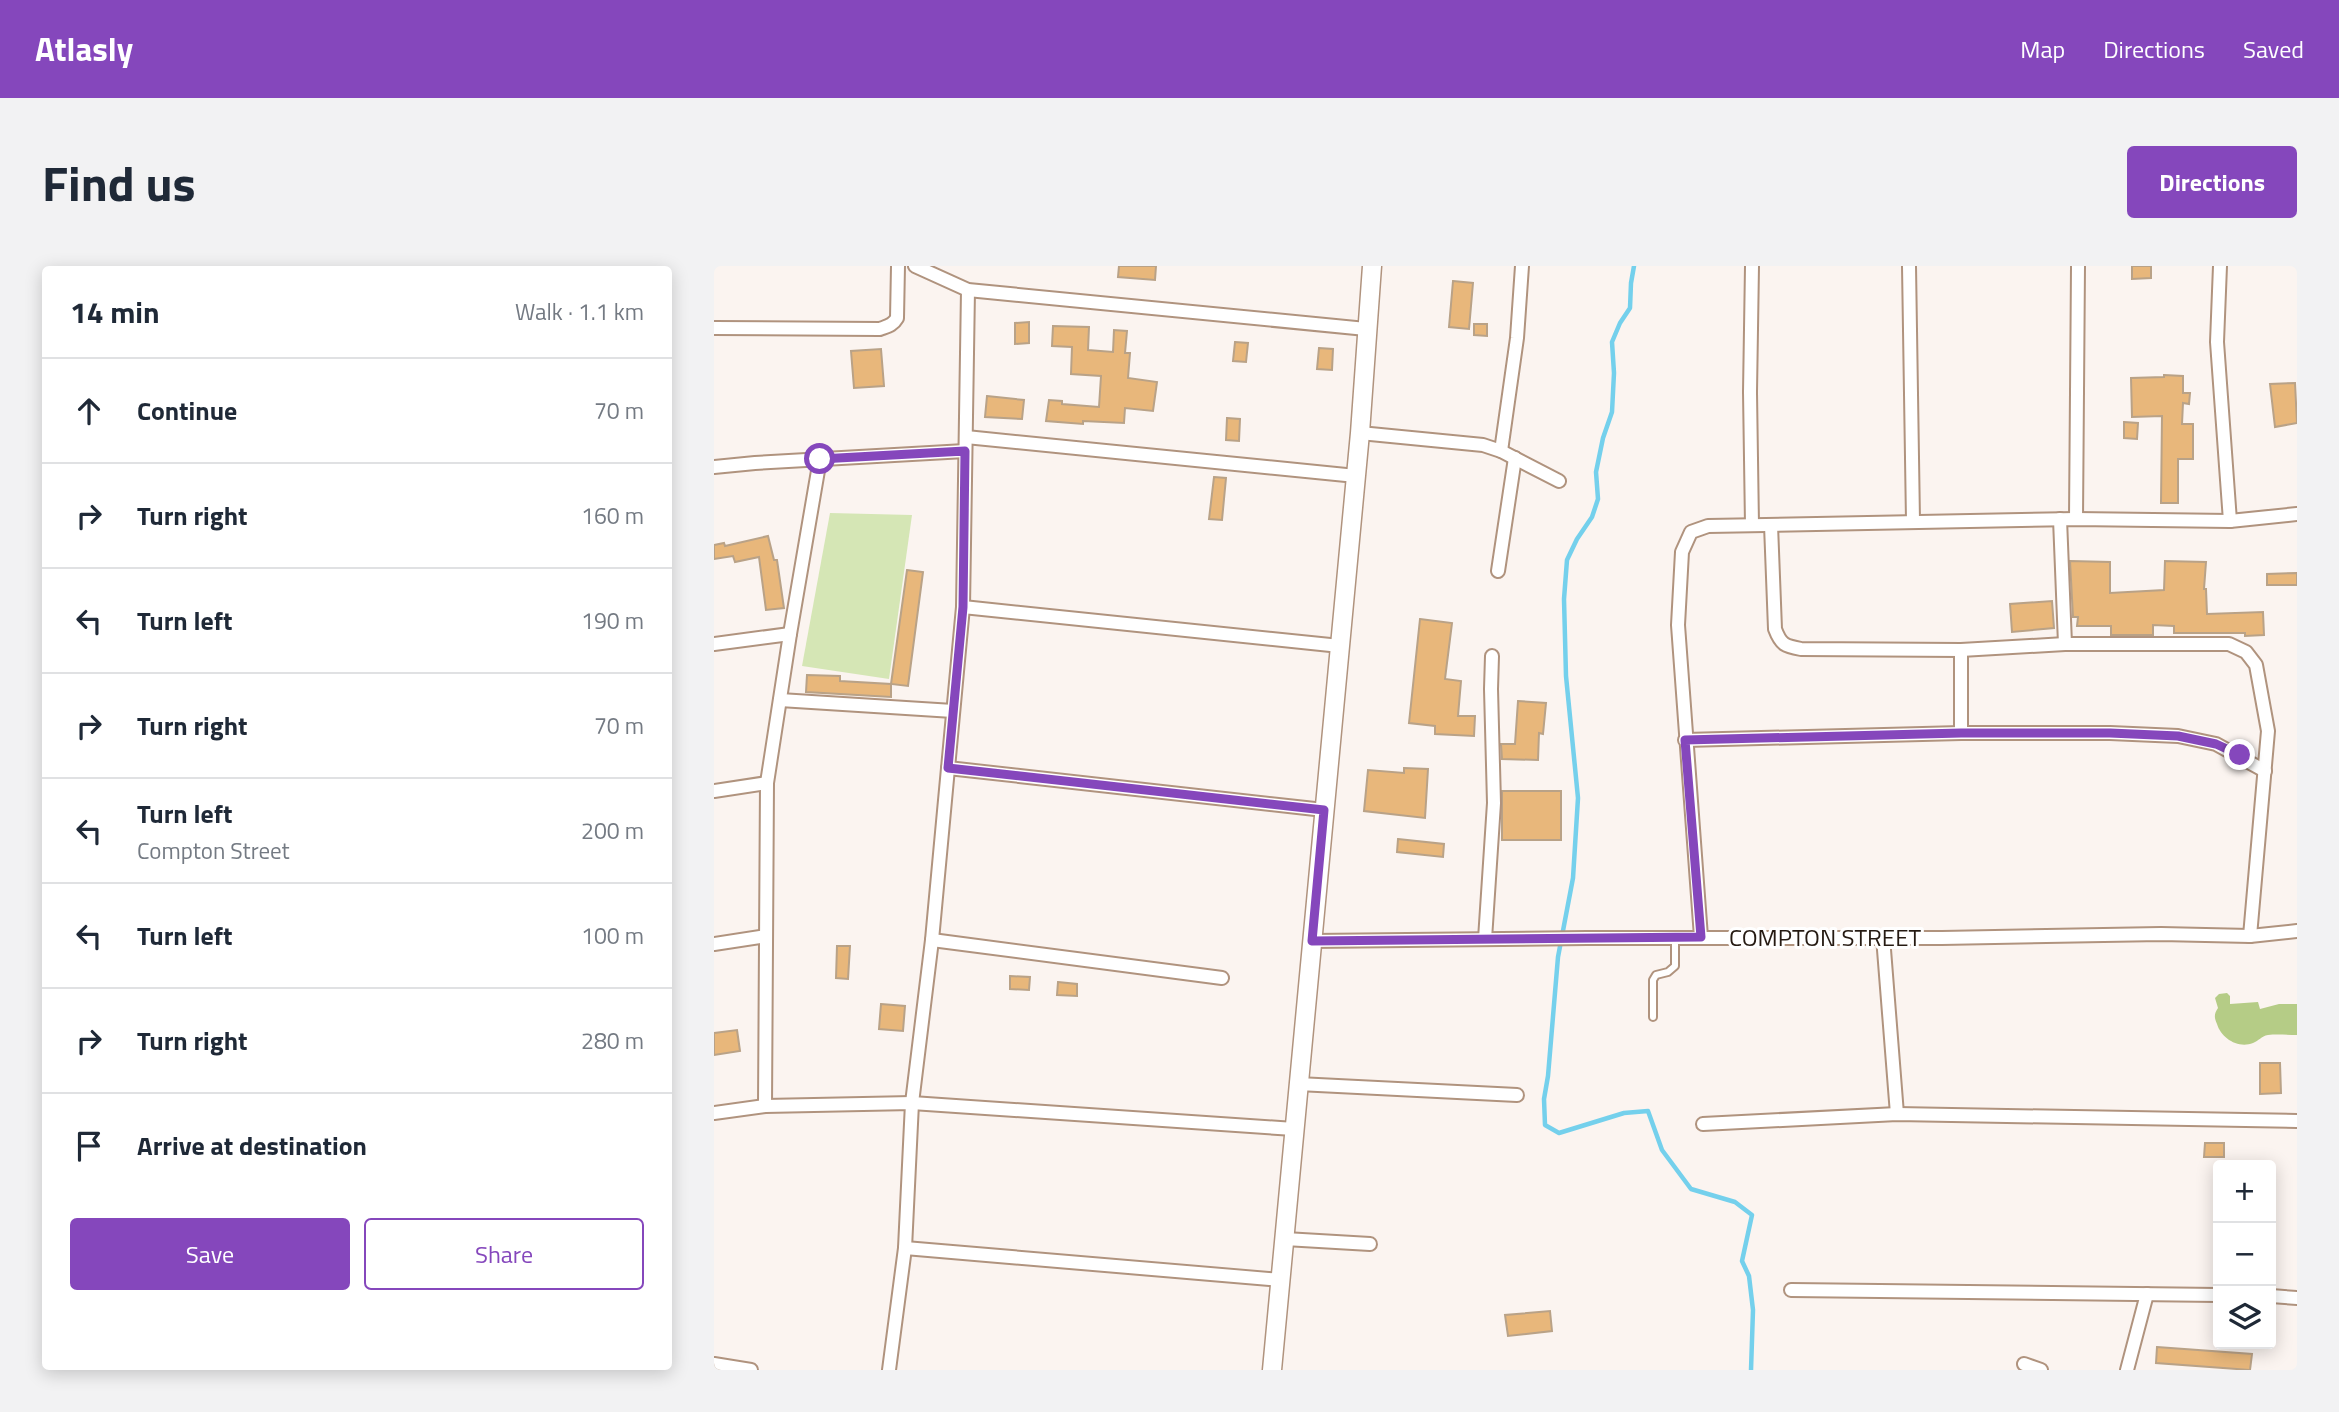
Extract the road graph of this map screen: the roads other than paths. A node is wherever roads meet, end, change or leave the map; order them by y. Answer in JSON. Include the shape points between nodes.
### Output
{"nodes":[{"id":1,"x":898,"y":266,"type":"edge"},
{"id":2,"x":917,"y":266,"type":"edge"},
{"id":3,"x":1372,"y":266,"type":"edge"},
{"id":4,"x":1522,"y":266,"type":"edge"},
{"id":5,"x":1752,"y":266,"type":"edge"},
{"id":6,"x":1909,"y":266,"type":"edge"},
{"id":7,"x":2078,"y":266,"type":"edge"},
{"id":8,"x":2220,"y":266,"type":"edge"},
{"id":9,"x":968,"y":290,"type":"junction"},
{"id":10,"x":714,"y":328,"type":"edge"},
{"id":11,"x":1366,"y":329,"type":"junction"},
{"id":12,"x":1360,"y":433,"type":"junction"},
{"id":13,"x":966,"y":437,"type":"junction"},
{"id":14,"x":965,"y":451,"type":"junction"},
{"id":15,"x":1501,"y":451,"type":"junction"},
{"id":16,"x":1515,"y":458,"type":"junction"},
{"id":17,"x":820,"y":459,"type":"junction"},
{"id":18,"x":714,"y":467,"type":"edge"},
{"id":19,"x":1356,"y":477,"type":"junction"},
{"id":20,"x":1559,"y":481,"type":"dead end"},
{"id":21,"x":2297,"y":514,"type":"edge"},
{"id":22,"x":2060,"y":519,"type":"junction"},
{"id":23,"x":2076,"y":519,"type":"junction"},
{"id":24,"x":1913,"y":521,"type":"junction"},
{"id":25,"x":2230,"y":521,"type":"junction"},
{"id":26,"x":1752,"y":525,"type":"junction"},
{"id":27,"x":1771,"y":525,"type":"junction"},
{"id":28,"x":1498,"y":571,"type":"dead end"},
{"id":29,"x":963,"y":607,"type":"junction"},
{"id":30,"x":790,"y":634,"type":"junction"},
{"id":31,"x":714,"y":644,"type":"edge"},
{"id":32,"x":2065,"y":644,"type":"junction"},
{"id":33,"x":1340,"y":646,"type":"junction"},
{"id":34,"x":1961,"y":650,"type":"junction"},
{"id":35,"x":1492,"y":656,"type":"dead end"},
{"id":36,"x":780,"y":700,"type":"junction"},
{"id":37,"x":953,"y":711,"type":"junction"},
{"id":38,"x":1961,"y":733,"type":"junction"},
{"id":39,"x":1685,"y":740,"type":"junction"},
{"id":40,"x":948,"y":768,"type":"junction"},
{"id":41,"x":2265,"y":771,"type":"junction"},
{"id":42,"x":767,"y":783,"type":"junction"},
{"id":43,"x":714,"y":791,"type":"edge"},
{"id":44,"x":1324,"y":810,"type":"junction"},
{"id":45,"x":2297,"y":931,"type":"edge"},
{"id":46,"x":766,"y":936,"type":"junction"},
{"id":47,"x":2250,"y":936,"type":"junction"},
{"id":48,"x":1675,"y":937,"type":"junction"},
{"id":49,"x":1701,"y":937,"type":"junction"},
{"id":50,"x":1883,"y":937,"type":"junction"},
{"id":51,"x":1485,"y":939,"type":"junction"},
{"id":52,"x":932,"y":940,"type":"junction"},
{"id":53,"x":1312,"y":941,"type":"junction"},
{"id":54,"x":714,"y":944,"type":"edge"},
{"id":55,"x":1222,"y":978,"type":"dead end"},
{"id":56,"x":1653,"y":1017,"type":"dead end"},
{"id":57,"x":1298,"y":1084,"type":"junction"},
{"id":58,"x":1517,"y":1095,"type":"dead end"},
{"id":59,"x":912,"y":1103,"type":"junction"},
{"id":60,"x":765,"y":1106,"type":"junction"},
{"id":61,"x":714,"y":1113,"type":"edge"},
{"id":62,"x":1897,"y":1114,"type":"junction"},
{"id":63,"x":2297,"y":1121,"type":"edge"},
{"id":64,"x":1703,"y":1124,"type":"dead end"},
{"id":65,"x":1294,"y":1129,"type":"junction"},
{"id":66,"x":1285,"y":1239,"type":"junction"},
{"id":67,"x":1370,"y":1244,"type":"dead end"},
{"id":68,"x":905,"y":1248,"type":"junction"},
{"id":69,"x":1281,"y":1280,"type":"junction"},
{"id":70,"x":1791,"y":1290,"type":"dead end"},
{"id":71,"x":2147,"y":1294,"type":"junction"},
{"id":72,"x":2213,"y":1295,"type":"edge"},
{"id":73,"x":2276,"y":1296,"type":"edge"},
{"id":74,"x":2297,"y":1297,"type":"edge"},
{"id":75,"x":714,"y":1364,"type":"edge"},
{"id":76,"x":2024,"y":1364,"type":"dead end"},
{"id":77,"x":751,"y":1370,"type":"edge"},
{"id":78,"x":889,"y":1370,"type":"edge"},
{"id":79,"x":1272,"y":1370,"type":"edge"},
{"id":80,"x":2040,"y":1370,"type":"edge"},
{"id":81,"x":2127,"y":1370,"type":"edge"}],
"edges":[{"from":1,"to":10,"type":"street","via":[[897,318],[889,326]]},
{"from":2,"to":9,"type":"street"},
{"from":3,"to":11,"type":"street"},
{"from":4,"to":15,"type":"street"},
{"from":5,"to":26,"type":"street"},
{"from":6,"to":24,"type":"street"},
{"from":7,"to":23,"type":"street"},
{"from":8,"to":25,"type":"street","via":[[2217,342]]},
{"from":9,"to":11,"type":"street"},
{"from":9,"to":13,"type":"street"},
{"from":11,"to":12,"type":"street"},
{"from":12,"to":15,"type":"street","via":[[1483,445]]},
{"from":12,"to":19,"type":"street"},
{"from":13,"to":14,"type":"street"},
{"from":13,"to":19,"type":"street"},
{"from":14,"to":17,"type":"street"},
{"from":14,"to":29,"type":"street"},
{"from":15,"to":16,"type":"street"},
{"from":16,"to":20,"type":"street"},
{"from":16,"to":28,"type":"street"},
{"from":17,"to":18,"type":"street"},
{"from":17,"to":30,"type":"street"},
{"from":19,"to":33,"type":"street"},
{"from":21,"to":25,"type":"street"},
{"from":22,"to":23,"type":"street"},
{"from":22,"to":24,"type":"street"},
{"from":22,"to":32,"type":"street"},
{"from":23,"to":25,"type":"street"},
{"from":24,"to":27,"type":"street"},
{"from":26,"to":27,"type":"street"},
{"from":26,"to":39,"type":"street","via":[[1709,526],[1691,532],[1682,552],[1678,625]]},
{"from":27,"to":34,"type":"street","via":[[1774,629],[1786,646]]},
{"from":29,"to":33,"type":"street"},
{"from":29,"to":37,"type":"street"},
{"from":30,"to":31,"type":"street"},
{"from":30,"to":36,"type":"street"},
{"from":32,"to":34,"type":"street"},
{"from":32,"to":41,"type":"street","via":[[2229,644],[2246,652],[2256,665],[2263,699]]},
{"from":33,"to":44,"type":"street"},
{"from":34,"to":38,"type":"street"},
{"from":35,"to":51,"type":"street","via":[[1494,803]]},
{"from":36,"to":37,"type":"street"},
{"from":36,"to":42,"type":"street"},
{"from":37,"to":40,"type":"street"},
{"from":38,"to":39,"type":"street"},
{"from":38,"to":41,"type":"street","via":[[2178,736],[2216,744]]},
{"from":39,"to":49,"type":"street"},
{"from":40,"to":44,"type":"street"},
{"from":40,"to":52,"type":"street"},
{"from":41,"to":47,"type":"street"},
{"from":42,"to":43,"type":"street"},
{"from":42,"to":46,"type":"street"},
{"from":44,"to":53,"type":"street"},
{"from":45,"to":47,"type":"street","name":"COMPTON STREET"},
{"from":46,"to":54,"type":"street"},
{"from":46,"to":60,"type":"street"},
{"from":47,"to":50,"type":"street","name":"COMPTON STREET"},
{"from":48,"to":49,"type":"street","name":"COMPTON STREET"},
{"from":48,"to":51,"type":"street","name":"COMPTON STREET"},
{"from":48,"to":56,"type":"lane","via":[[1675,966],[1653,980]]},
{"from":49,"to":50,"type":"street","name":"COMPTON STREET"},
{"from":50,"to":62,"type":"street"},
{"from":51,"to":53,"type":"street","name":"COMPTON STREET"},
{"from":52,"to":55,"type":"street"},
{"from":52,"to":59,"type":"street"},
{"from":53,"to":57,"type":"street"},
{"from":57,"to":58,"type":"street"},
{"from":57,"to":65,"type":"street"},
{"from":59,"to":60,"type":"street"},
{"from":59,"to":65,"type":"street"},
{"from":59,"to":68,"type":"street"},
{"from":60,"to":61,"type":"street"},
{"from":62,"to":63,"type":"street"},
{"from":62,"to":64,"type":"street"},
{"from":65,"to":66,"type":"street"},
{"from":66,"to":67,"type":"street"},
{"from":66,"to":69,"type":"street"},
{"from":68,"to":69,"type":"street"},
{"from":68,"to":78,"type":"street"},
{"from":69,"to":79,"type":"street"},
{"from":70,"to":71,"type":"street"},
{"from":71,"to":72,"type":"street"},
{"from":71,"to":81,"type":"street"},
{"from":73,"to":74,"type":"street"},
{"from":75,"to":77,"type":"street"},
{"from":76,"to":80,"type":"street"}]}
